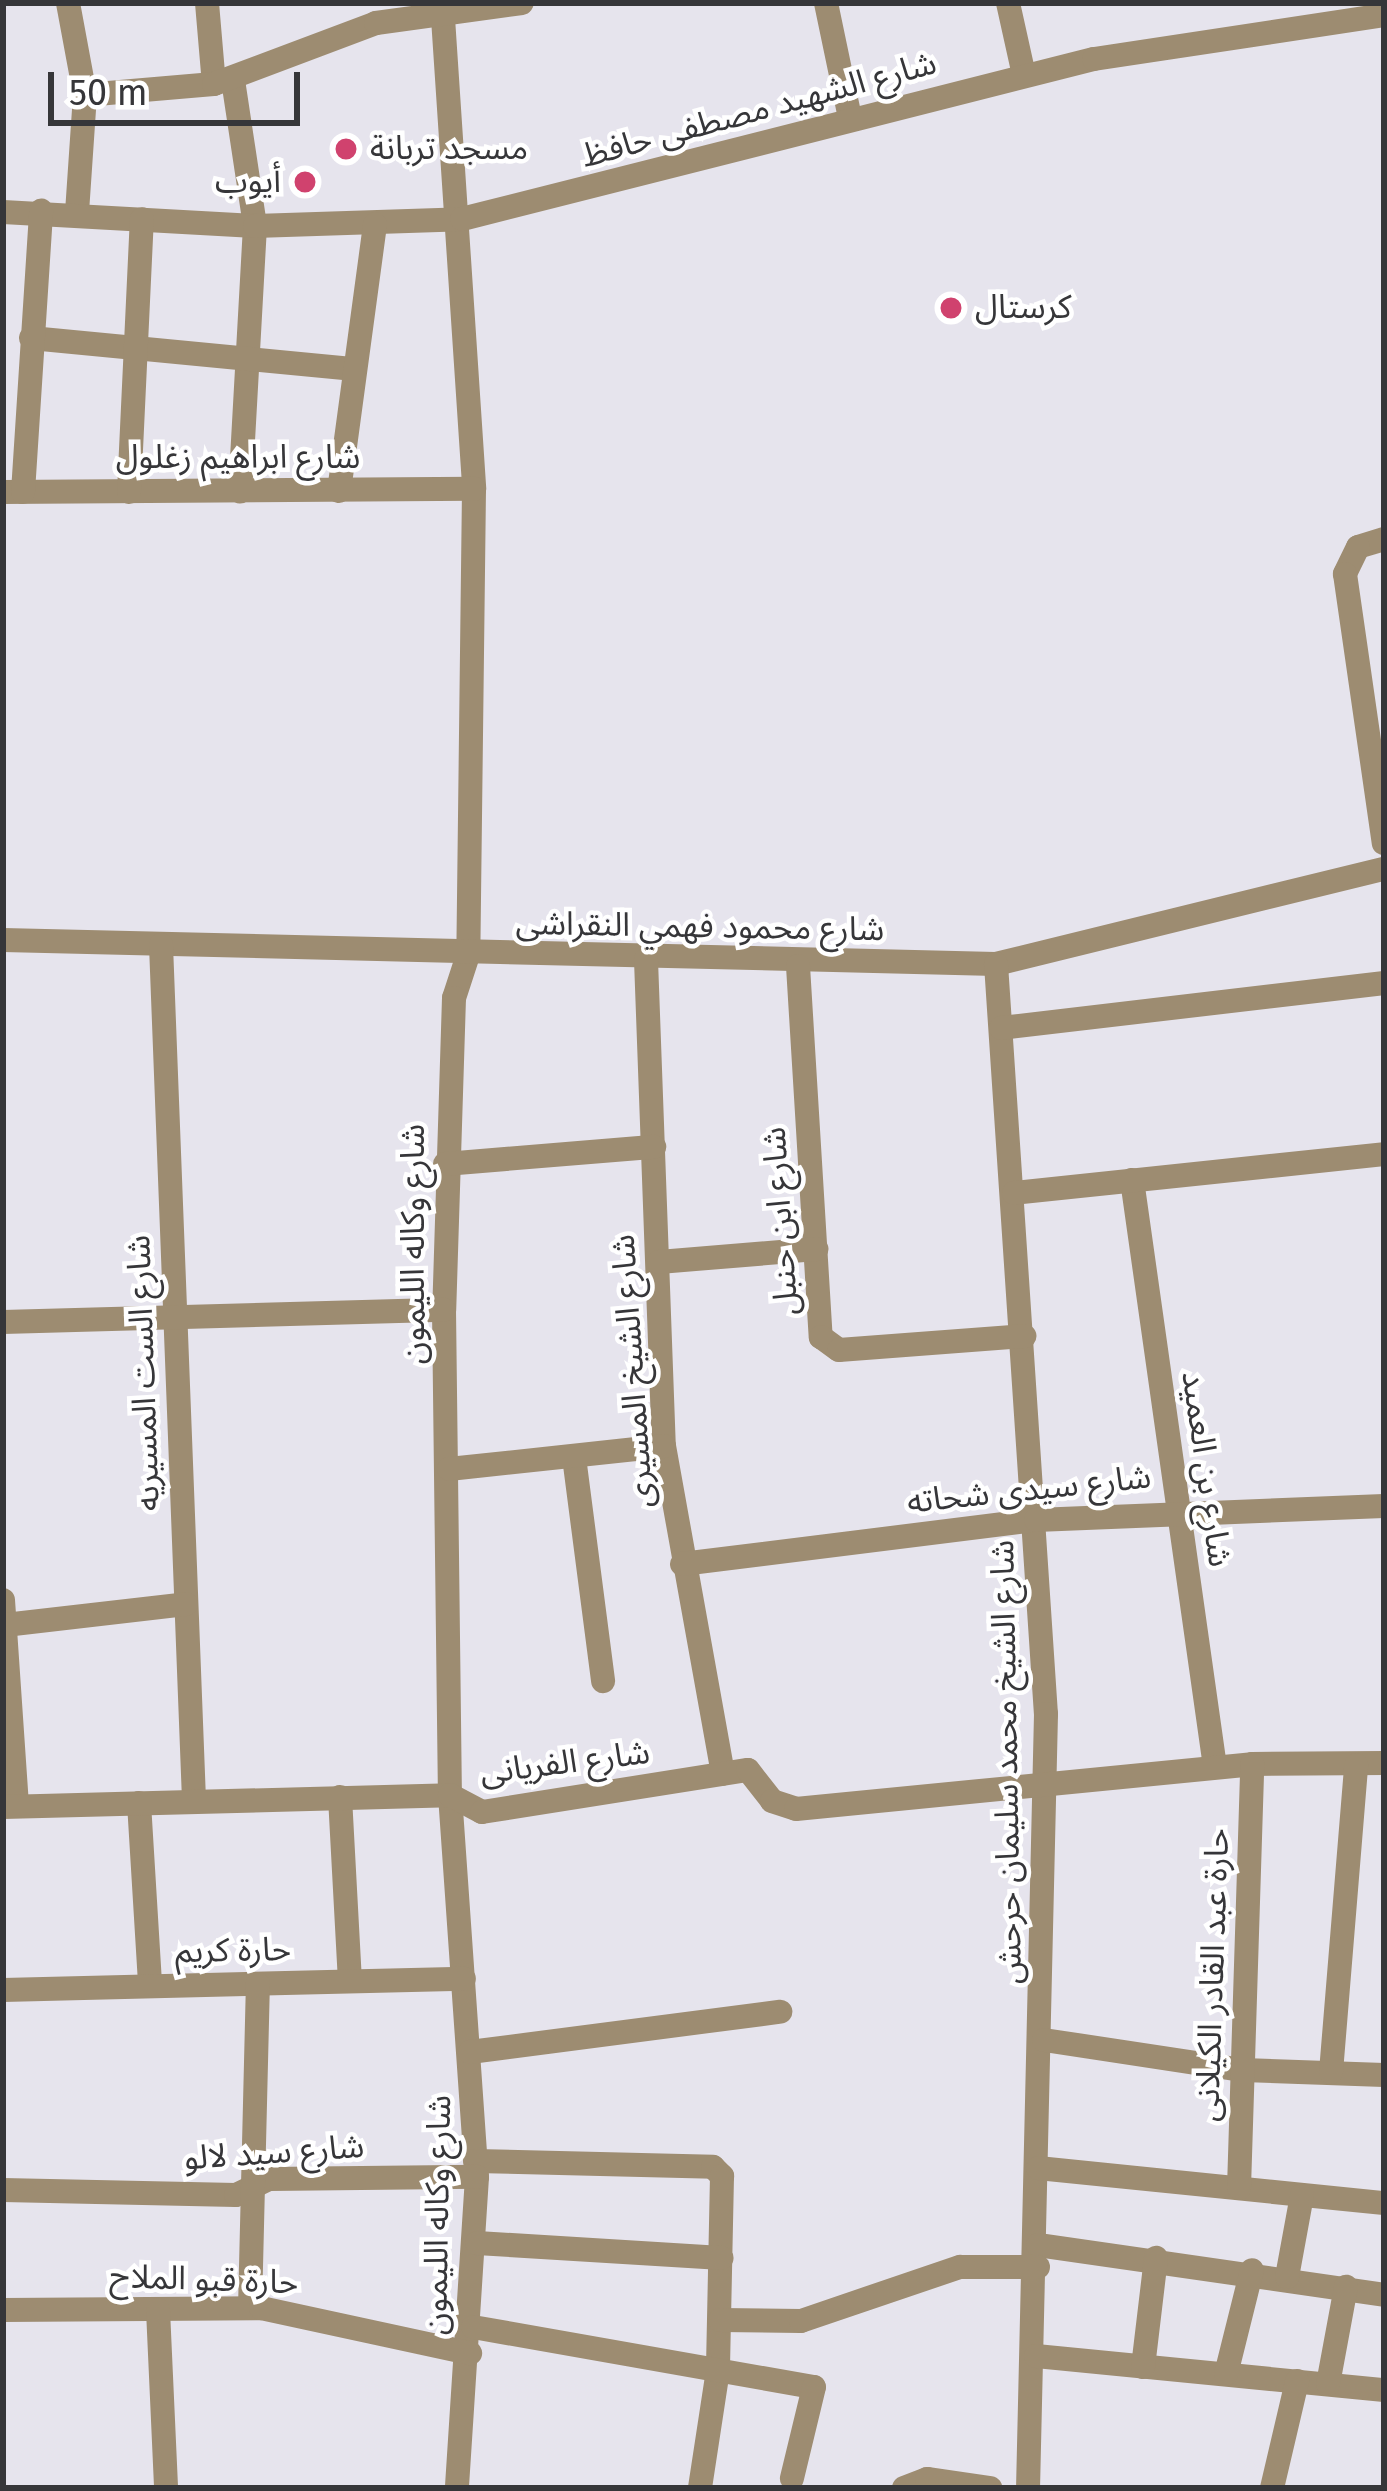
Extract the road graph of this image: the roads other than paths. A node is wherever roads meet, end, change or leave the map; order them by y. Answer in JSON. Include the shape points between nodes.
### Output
{"nodes":[{"id":1,"x":68,"y":3,"type":"edge"},
{"id":2,"x":207,"y":3,"type":"edge"},
{"id":3,"x":522,"y":3,"type":"edge"},
{"id":4,"x":826,"y":3,"type":"edge"},
{"id":5,"x":1008,"y":3,"type":"edge"},
{"id":6,"x":442,"y":5,"type":"edge"},
{"id":7,"x":1384,"y":14,"type":"edge"},
{"id":8,"x":1024,"y":75,"type":"junction"},
{"id":9,"x":224,"y":82,"type":"junction"},
{"id":10,"x":85,"y":95,"type":"junction"},
{"id":11,"x":850,"y":118,"type":"junction"},
{"id":12,"x":40,"y":211,"type":"junction"},
{"id":13,"x":3,"y":212,"type":"edge"},
{"id":14,"x":77,"y":213,"type":"junction"},
{"id":15,"x":462,"y":218,"type":"junction"},
{"id":16,"x":142,"y":219,"type":"junction"},
{"id":17,"x":375,"y":224,"type":"junction"},
{"id":18,"x":255,"y":226,"type":"junction"},
{"id":19,"x":31,"y":338,"type":"junction"},
{"id":20,"x":136,"y":352,"type":"junction"},
{"id":21,"x":248,"y":361,"type":"junction"},
{"id":22,"x":355,"y":369,"type":"junction"},
{"id":23,"x":474,"y":489,"type":"junction"},
{"id":24,"x":339,"y":491,"type":"junction"},
{"id":25,"x":13,"y":492,"type":"edge"},
{"id":26,"x":129,"y":492,"type":"junction"},
{"id":27,"x":240,"y":492,"type":"junction"},
{"id":28,"x":1384,"y":539,"type":"edge"},
{"id":29,"x":1384,"y":843,"type":"edge"},
{"id":30,"x":1384,"y":869,"type":"edge"},
{"id":31,"x":3,"y":940,"type":"edge"},
{"id":32,"x":161,"y":945,"type":"junction"},
{"id":33,"x":468,"y":955,"type":"junction"},
{"id":34,"x":646,"y":960,"type":"junction"},
{"id":35,"x":996,"y":964,"type":"junction"},
{"id":36,"x":798,"y":965,"type":"junction"},
{"id":37,"x":1384,"y":982,"type":"edge"},
{"id":38,"x":1001,"y":1028,"type":"junction"},
{"id":39,"x":654,"y":1147,"type":"junction"},
{"id":40,"x":1384,"y":1154,"type":"edge"},
{"id":41,"x":445,"y":1164,"type":"junction"},
{"id":42,"x":1132,"y":1180,"type":"junction"},
{"id":43,"x":1014,"y":1193,"type":"junction"},
{"id":44,"x":816,"y":1249,"type":"junction"},
{"id":45,"x":659,"y":1262,"type":"junction"},
{"id":46,"x":444,"y":1310,"type":"junction"},
{"id":47,"x":176,"y":1318,"type":"junction"},
{"id":48,"x":3,"y":1322,"type":"edge"},
{"id":49,"x":1024,"y":1336,"type":"junction"},
{"id":50,"x":664,"y":1446,"type":"junction"},
{"id":51,"x":574,"y":1457,"type":"junction"},
{"id":52,"x":449,"y":1469,"type":"junction"},
{"id":53,"x":1384,"y":1506,"type":"edge"},
{"id":54,"x":1178,"y":1508,"type":"junction"},
{"id":55,"x":1036,"y":1520,"type":"junction"},
{"id":56,"x":682,"y":1564,"type":"junction"},
{"id":57,"x":186,"y":1604,"type":"junction"},
{"id":58,"x":4,"y":1612,"type":"edge"},
{"id":59,"x":603,"y":1682,"type":"dead end"},
{"id":60,"x":1384,"y":1763,"type":"edge"},
{"id":61,"x":1252,"y":1764,"type":"junction"},
{"id":62,"x":1356,"y":1765,"type":"junction"},
{"id":63,"x":1214,"y":1767,"type":"junction"},
{"id":64,"x":723,"y":1774,"type":"junction"},
{"id":65,"x":1047,"y":1783,"type":"junction"},
{"id":66,"x":450,"y":1795,"type":"junction"},
{"id":67,"x":340,"y":1797,"type":"junction"},
{"id":68,"x":194,"y":1799,"type":"junction"},
{"id":69,"x":139,"y":1803,"type":"junction"},
{"id":70,"x":10,"y":1806,"type":"edge"},
{"id":71,"x":464,"y":1978,"type":"junction"},
{"id":72,"x":350,"y":1981,"type":"junction"},
{"id":73,"x":258,"y":1984,"type":"junction"},
{"id":74,"x":150,"y":1985,"type":"junction"},
{"id":75,"x":3,"y":1990,"type":"edge"},
{"id":76,"x":780,"y":2012,"type":"dead end"},
{"id":77,"x":1044,"y":2041,"type":"junction"},
{"id":78,"x":470,"y":2052,"type":"junction"},
{"id":79,"x":1243,"y":2070,"type":"junction"},
{"id":80,"x":1331,"y":2072,"type":"junction"},
{"id":81,"x":1384,"y":2075,"type":"edge"},
{"id":82,"x":1038,"y":2168,"type":"junction"},
{"id":83,"x":476,"y":2169,"type":"junction"},
{"id":84,"x":257,"y":2186,"type":"junction"},
{"id":85,"x":1239,"y":2188,"type":"junction"},
{"id":86,"x":3,"y":2190,"type":"edge"},
{"id":87,"x":1302,"y":2194,"type":"junction"},
{"id":88,"x":1384,"y":2203,"type":"edge"},
{"id":89,"x":477,"y":2243,"type":"junction"},
{"id":90,"x":1038,"y":2256,"type":"junction"},
{"id":91,"x":722,"y":2258,"type":"junction"},
{"id":92,"x":1156,"y":2258,"type":"junction"},
{"id":93,"x":1252,"y":2270,"type":"junction"},
{"id":94,"x":1287,"y":2277,"type":"junction"},
{"id":95,"x":1346,"y":2288,"type":"junction"},
{"id":96,"x":1384,"y":2295,"type":"edge"},
{"id":97,"x":250,"y":2308,"type":"junction"},
{"id":98,"x":3,"y":2310,"type":"edge"},
{"id":99,"x":158,"y":2310,"type":"junction"},
{"id":100,"x":720,"y":2320,"type":"junction"},
{"id":101,"x":471,"y":2340,"type":"junction"},
{"id":102,"x":1036,"y":2356,"type":"junction"},
{"id":103,"x":1143,"y":2366,"type":"junction"},
{"id":104,"x":718,"y":2370,"type":"junction"},
{"id":105,"x":1226,"y":2374,"type":"junction"},
{"id":106,"x":1297,"y":2381,"type":"junction"},
{"id":107,"x":1328,"y":2384,"type":"junction"},
{"id":108,"x":1384,"y":2390,"type":"edge"},
{"id":109,"x":792,"y":2478,"type":"dead end"},
{"id":110,"x":166,"y":2488,"type":"edge"},
{"id":111,"x":457,"y":2488,"type":"edge"},
{"id":112,"x":700,"y":2488,"type":"edge"},
{"id":113,"x":904,"y":2488,"type":"edge"},
{"id":114,"x":990,"y":2488,"type":"edge"},
{"id":115,"x":1028,"y":2488,"type":"edge"},
{"id":116,"x":1272,"y":2488,"type":"edge"}],
"edges":[{"from":1,"to":10,"type":"street"},
{"from":2,"to":9,"type":"street"},
{"from":3,"to":6,"type":"street"},
{"from":4,"to":11,"type":"street"},
{"from":5,"to":8,"type":"street"},
{"from":6,"to":9,"type":"street"},
{"from":6,"to":15,"type":"street","name":"شارع وكاله الليمون"},
{"from":7,"to":8,"type":"street","name":"شارع الشهيد مصطفى حافظ"},
{"from":8,"to":11,"type":"street","name":"شارع الشهيد مصطفى حافظ"},
{"from":9,"to":10,"type":"street"},
{"from":9,"to":18,"type":"street"},
{"from":10,"to":14,"type":"street"},
{"from":11,"to":15,"type":"street","name":"شارع الشهيد مصطفى حافظ","via":[[679,172]]},
{"from":12,"to":13,"type":"street","name":"شارع الشهيد مصطفى حافظ"},
{"from":12,"to":14,"type":"street","name":"شارع الشهيد مصطفى حافظ"},
{"from":12,"to":19,"type":"street"},
{"from":14,"to":16,"type":"street","name":"شارع الشهيد مصطفى حافظ"},
{"from":15,"to":17,"type":"street","name":"شارع الشهيد مصطفى حافظ"},
{"from":15,"to":23,"type":"street","name":"شارع وكاله الليمون"},
{"from":16,"to":18,"type":"street","name":"شارع الشهيد مصطفى حافظ"},
{"from":16,"to":20,"type":"street"},
{"from":17,"to":18,"type":"street","name":"شارع الشهيد مصطفى حافظ"},
{"from":17,"to":22,"type":"street"},
{"from":18,"to":21,"type":"street"},
{"from":19,"to":20,"type":"street"},
{"from":19,"to":25,"type":"street"},
{"from":20,"to":21,"type":"street"},
{"from":20,"to":26,"type":"street"},
{"from":21,"to":22,"type":"street"},
{"from":21,"to":27,"type":"street"},
{"from":22,"to":24,"type":"street"},
{"from":23,"to":24,"type":"street","name":"شارع ابراهيم زغلول"},
{"from":23,"to":33,"type":"street","name":"شارع وكاله الليمون"},
{"from":24,"to":27,"type":"street","name":"شارع ابراهيم زغلول"},
{"from":25,"to":26,"type":"street","name":"شارع ابراهيم زغلول"},
{"from":26,"to":27,"type":"street","name":"شارع ابراهيم زغلول"},
{"from":28,"to":29,"type":"street","via":[[1358,547],[1345,574]]},
{"from":30,"to":35,"type":"street","name":"شارع محمود فهمي النقراشى"},
{"from":31,"to":32,"type":"street","name":"شارع محمود فهمي النقراشى"},
{"from":32,"to":33,"type":"street","name":"شارع محمود فهمي النقراشى"},
{"from":32,"to":47,"type":"street","name":"شارع الست المسيريه"},
{"from":33,"to":34,"type":"street","name":"شارع محمود فهمي النقراشى"},
{"from":33,"to":41,"type":"street","name":"شارع وكاله الليمون","via":[[454,998]]},
{"from":34,"to":36,"type":"street","name":"شارع محمود فهمي النقراشى"},
{"from":34,"to":39,"type":"street","name":"شارع الشيخ المسيرى"},
{"from":35,"to":36,"type":"street","name":"شارع محمود فهمي النقراشى"},
{"from":35,"to":38,"type":"street","name":"شارع الشيخ محمد سليمان حرحش"},
{"from":36,"to":44,"type":"street","name":"شارع ابن حنبل"},
{"from":37,"to":38,"type":"street"},
{"from":38,"to":43,"type":"street","name":"شارع الشيخ محمد سليمان حرحش"},
{"from":39,"to":41,"type":"street"},
{"from":39,"to":45,"type":"street","name":"شارع الشيخ المسيرى"},
{"from":40,"to":42,"type":"street"},
{"from":41,"to":46,"type":"street","name":"شارع وكاله الليمون"},
{"from":42,"to":43,"type":"street"},
{"from":42,"to":54,"type":"street","name":"شارع بن العميد"},
{"from":43,"to":49,"type":"street","name":"شارع الشيخ محمد سليمان حرحش"},
{"from":44,"to":45,"type":"street"},
{"from":44,"to":49,"type":"street","name":"شارع ابن حنبل","via":[[821,1337],[832,1348]]},
{"from":45,"to":50,"type":"street","name":"شارع الشيخ المسيرى"},
{"from":46,"to":47,"type":"street"},
{"from":46,"to":52,"type":"street","name":"شارع وكاله الليمون"},
{"from":47,"to":48,"type":"street"},
{"from":47,"to":57,"type":"street","name":"شارع الست المسيريه"},
{"from":49,"to":55,"type":"street","name":"شارع الشيخ محمد سليمان حرحش"},
{"from":50,"to":51,"type":"street"},
{"from":50,"to":56,"type":"street","name":"شارع الشيخ المسيرى"},
{"from":51,"to":52,"type":"street"},
{"from":51,"to":59,"type":"street"},
{"from":52,"to":66,"type":"street","name":"شارع وكاله الليمون"},
{"from":53,"to":54,"type":"street","name":"شارع سيدى شحاته"},
{"from":54,"to":55,"type":"street","name":"شارع سيدى شحاته"},
{"from":54,"to":63,"type":"street","name":"شارع بن العميد"},
{"from":55,"to":56,"type":"street","name":"شارع سيدى شحاته"},
{"from":55,"to":65,"type":"street","name":"شارع الشيخ محمد سليمان حرحش"},
{"from":56,"to":64,"type":"street","name":"شارع الشيخ المسيرى"},
{"from":57,"to":58,"type":"street"},
{"from":57,"to":68,"type":"street","name":"شارع الست المسيريه"},
{"from":58,"to":70,"type":"street"},
{"from":60,"to":62,"type":"street"},
{"from":61,"to":62,"type":"street"},
{"from":61,"to":63,"type":"street"},
{"from":61,"to":79,"type":"street","name":"حارة عبد القادر الكيلانى"},
{"from":62,"to":80,"type":"street"},
{"from":63,"to":65,"type":"street"},
{"from":64,"to":65,"type":"street","via":[[755,1771],[772,1801],[796,1809]]},
{"from":64,"to":66,"type":"street","name":"شارع الفريانى","via":[[492,1811]]},
{"from":65,"to":77,"type":"street","name":"شارع الشيخ محمد سليمان حرحش"},
{"from":66,"to":67,"type":"street","name":"شارع الفريانى"},
{"from":66,"to":71,"type":"street","name":"شارع وكاله الليمون"},
{"from":67,"to":68,"type":"street","name":"شارع الفريانى"},
{"from":67,"to":72,"type":"street"},
{"from":68,"to":69,"type":"street","name":"شارع الفريانى"},
{"from":69,"to":70,"type":"street","name":"شارع الفريانى"},
{"from":69,"to":74,"type":"street"},
{"from":71,"to":72,"type":"street","name":"حارة كريم"},
{"from":71,"to":78,"type":"street","name":"شارع وكاله الليمون"},
{"from":72,"to":73,"type":"street","name":"حارة كريم"},
{"from":73,"to":74,"type":"street","name":"حارة كريم"},
{"from":73,"to":84,"type":"street"},
{"from":74,"to":75,"type":"street","name":"حارة كريم"},
{"from":76,"to":78,"type":"street"},
{"from":77,"to":79,"type":"street"},
{"from":77,"to":82,"type":"street","name":"شارع الشيخ محمد سليمان حرحش"},
{"from":78,"to":83,"type":"street","name":"شارع وكاله الليمون"},
{"from":79,"to":80,"type":"street"},
{"from":79,"to":85,"type":"street","name":"حارة عبد القادر الكيلانى"},
{"from":80,"to":81,"type":"street"},
{"from":82,"to":85,"type":"street"},
{"from":82,"to":90,"type":"street","name":"شارع الشيخ محمد سليمان حرحش"},
{"from":83,"to":84,"type":"street","name":"شارع سيد لالو"},
{"from":83,"to":89,"type":"street","name":"شارع وكاله الليمون"},
{"from":83,"to":91,"type":"street","name":"شارع سيد لالو","via":[[713,2167],[724,2183]]},
{"from":84,"to":86,"type":"street","name":"شارع سيد لالو"},
{"from":84,"to":97,"type":"street"},
{"from":85,"to":87,"type":"street"},
{"from":87,"to":88,"type":"street"},
{"from":87,"to":94,"type":"street"},
{"from":89,"to":91,"type":"street"},
{"from":89,"to":101,"type":"street","name":"شارع وكاله الليمون"},
{"from":90,"to":92,"type":"street"},
{"from":90,"to":100,"type":"street","via":[[961,2267],[801,2321]]},
{"from":90,"to":102,"type":"street","name":"شارع الشيخ محمد سليمان حرحش"},
{"from":91,"to":100,"type":"street"},
{"from":92,"to":93,"type":"street"},
{"from":92,"to":103,"type":"street"},
{"from":93,"to":94,"type":"street"},
{"from":93,"to":105,"type":"street"},
{"from":94,"to":95,"type":"street"},
{"from":95,"to":96,"type":"street"},
{"from":95,"to":107,"type":"street"},
{"from":97,"to":99,"type":"street","name":"حارة قبو الملاح"},
{"from":97,"to":101,"type":"street","name":"حارة قبو الملاح"},
{"from":98,"to":99,"type":"street","name":"حارة قبو الملاح"},
{"from":99,"to":110,"type":"street"},
{"from":100,"to":104,"type":"street"},
{"from":101,"to":104,"type":"street","name":"حارة قبو الملاح"},
{"from":101,"to":111,"type":"street","name":"شارع وكاله الليمون"},
{"from":102,"to":103,"type":"street"},
{"from":102,"to":115,"type":"street","name":"شارع الشيخ محمد سليمان حرحش"},
{"from":103,"to":105,"type":"street"},
{"from":104,"to":109,"type":"street","name":"حارة قبو الملاح","via":[[818,2391]]},
{"from":104,"to":112,"type":"street"},
{"from":105,"to":106,"type":"street"},
{"from":106,"to":107,"type":"street"},
{"from":106,"to":116,"type":"street"},
{"from":107,"to":108,"type":"street"},
{"from":113,"to":114,"type":"street","via":[[926,2479]]}]}
